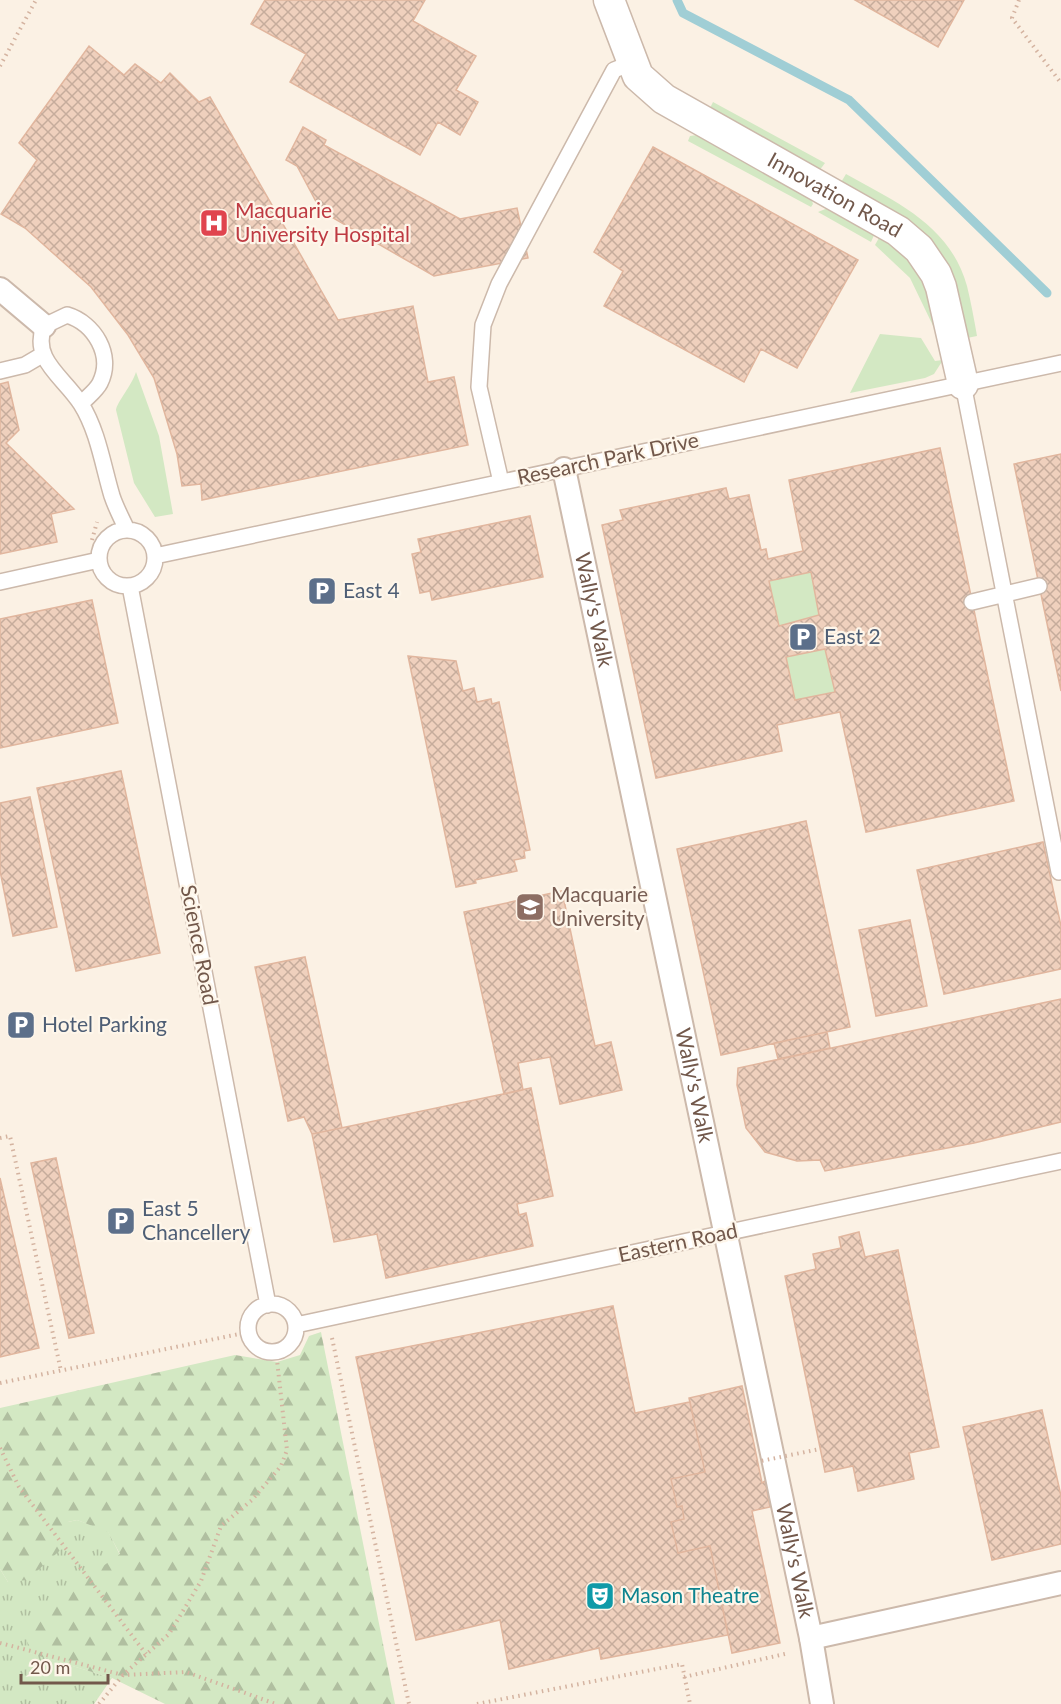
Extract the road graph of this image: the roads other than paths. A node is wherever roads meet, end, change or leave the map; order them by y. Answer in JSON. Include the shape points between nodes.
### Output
{"nodes":[{"id":1,"x":609,"y":0,"type":"edge"},
{"id":2,"x":634,"y":62,"type":"junction"},
{"id":3,"x":0,"y":288,"type":"edge"},
{"id":4,"x":44,"y":326,"type":"junction"},
{"id":5,"x":42,"y":355,"type":"junction"},
{"id":6,"x":1061,"y":363,"type":"edge"},
{"id":7,"x":0,"y":371,"type":"edge"},
{"id":8,"x":963,"y":384,"type":"junction"},
{"id":9,"x":81,"y":404,"type":"junction"},
{"id":10,"x":564,"y":469,"type":"junction"},
{"id":11,"x":501,"y":482,"type":"junction"},
{"id":12,"x":127,"y":530,"type":"junction"},
{"id":13,"x":155,"y":556,"type":"junction"},
{"id":14,"x":99,"y":560,"type":"junction"},
{"id":15,"x":0,"y":582,"type":"edge"},
{"id":16,"x":130,"y":586,"type":"junction"},
{"id":17,"x":1039,"y":586,"type":"dead end"},
{"id":18,"x":1006,"y":594,"type":"junction"},
{"id":19,"x":972,"y":602,"type":"dead end"},
{"id":20,"x":1059,"y":872,"type":"dead end"},
{"id":21,"x":1061,"y":1161,"type":"edge"},
{"id":22,"x":725,"y":1233,"type":"junction"},
{"id":23,"x":268,"y":1305,"type":"junction"},
{"id":24,"x":296,"y":1325,"type":"junction"},
{"id":25,"x":1061,"y":1583,"type":"edge"},
{"id":26,"x":811,"y":1638,"type":"junction"},
{"id":27,"x":822,"y":1704,"type":"edge"}],
"edges":[{"from":1,"to":2,"type":"street","name":"Innovation Road"},
{"from":2,"to":8,"type":"street","name":"Innovation Road","via":[[638,76],[664,99],[908,238],[936,274],[941,287]]},
{"from":2,"to":11,"type":"lane","via":[[614,70],[499,284],[483,325],[478,387]]},
{"from":3,"to":4,"type":"street"},
{"from":4,"to":5,"type":"lane","via":[[39,339]]},
{"from":4,"to":9,"type":"lane","via":[[67,315],[89,326],[97,337],[105,369],[99,385]]},
{"from":5,"to":7,"type":"lane","via":[[25,365]]},
{"from":5,"to":9,"type":"lane"},
{"from":6,"to":8,"type":"lane","name":"Research Park Drive"},
{"from":8,"to":10,"type":"lane","name":"Research Park Drive"},
{"from":8,"to":18,"type":"lane"},
{"from":9,"to":12,"type":"lane"},
{"from":10,"to":11,"type":"lane","name":"Research Park Drive"},
{"from":10,"to":22,"type":"street","name":"Wally's Walk"},
{"from":11,"to":13,"type":"lane","name":"Research Park Drive"},
{"from":12,"to":13,"type":"lane","via":[[146,538]]},
{"from":12,"to":14,"type":"lane","via":[[104,543]]},
{"from":13,"to":16,"type":"lane","via":[[146,580]]},
{"from":14,"to":15,"type":"lane"},
{"from":14,"to":16,"type":"lane","via":[[106,576],[121,586]]},
{"from":16,"to":23,"type":"lane","name":"Science Road"},
{"from":17,"to":18,"type":"lane"},
{"from":18,"to":19,"type":"lane"},
{"from":18,"to":20,"type":"lane"},
{"from":21,"to":22,"type":"lane","name":"Eastern Road"},
{"from":22,"to":24,"type":"lane","name":"Eastern Road"},
{"from":22,"to":26,"type":"street","name":"Wally's Walk"},
{"from":23,"to":24,"type":"lane","via":[[289,1311]]},
{"from":23,"to":24,"type":"lane","via":[[255,1312],[249,1325],[251,1339],[262,1350],[276,1352],[289,1345]]},
{"from":25,"to":26,"type":"street"},
{"from":26,"to":27,"type":"street","name":"Wally's Walk"}]}
